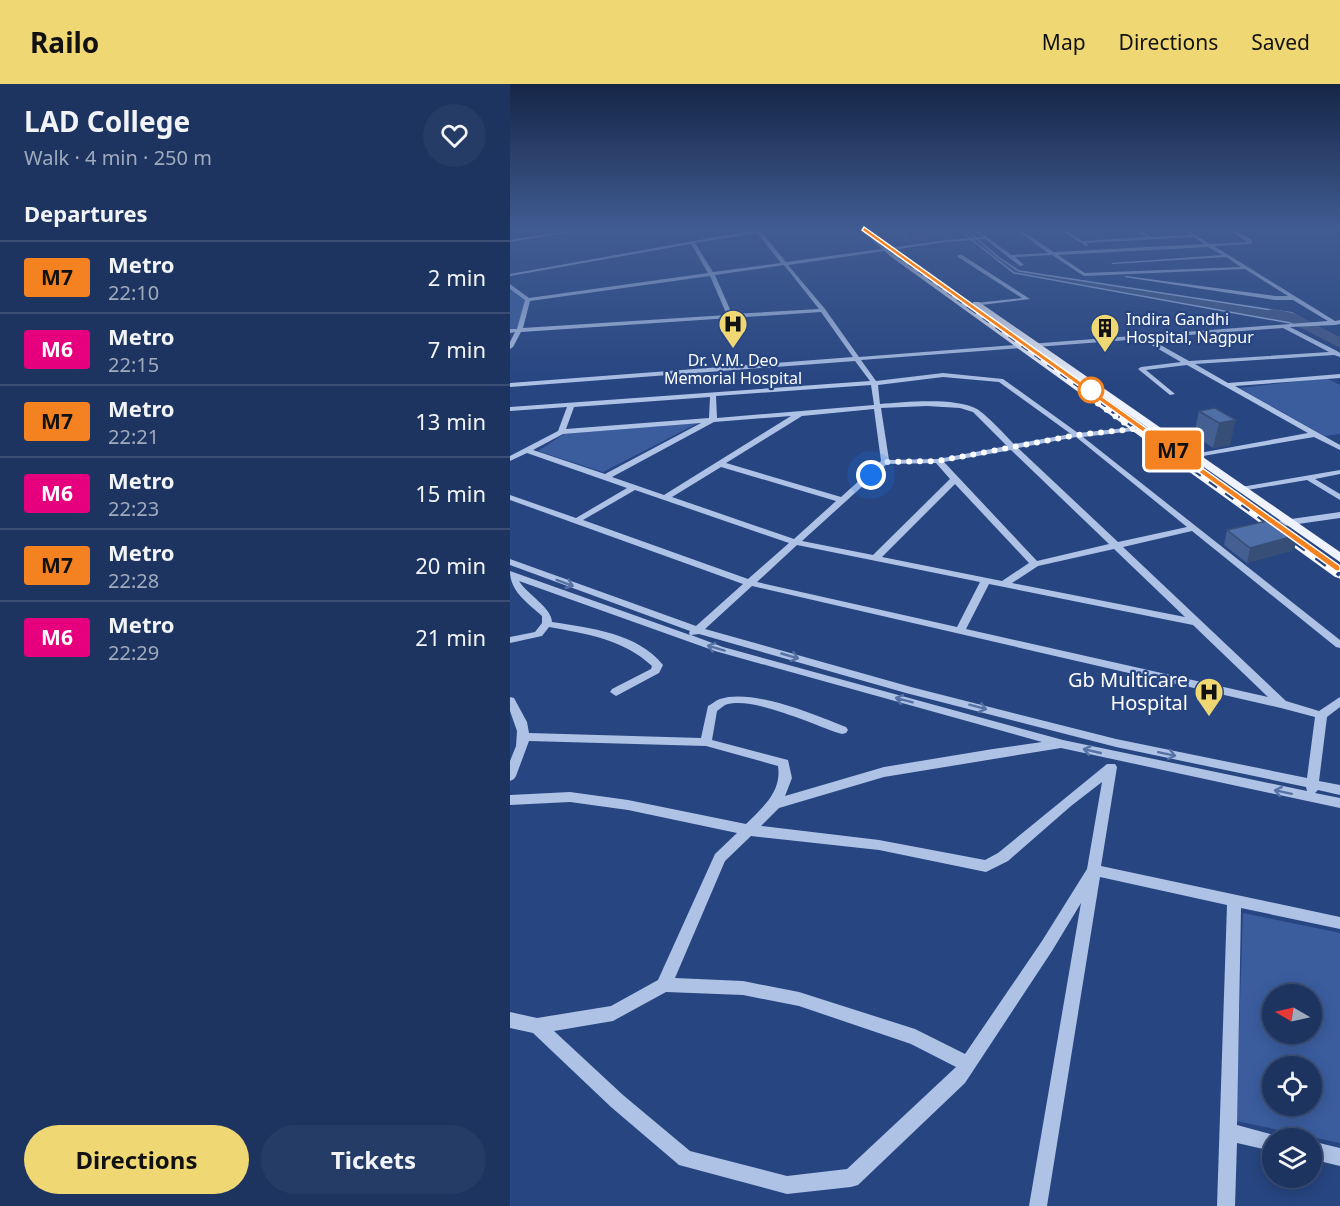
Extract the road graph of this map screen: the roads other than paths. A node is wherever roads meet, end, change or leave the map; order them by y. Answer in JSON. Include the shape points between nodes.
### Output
{"nodes":[{"id":1,"x":665,"y":281,"type":"edge"},
{"id":2,"x":715,"y":281,"type":"edge"},
{"id":3,"x":801,"y":281,"type":"edge"},
{"id":4,"x":928,"y":281,"type":"edge"},
{"id":5,"x":941,"y":281,"type":"edge"},
{"id":6,"x":1000,"y":281,"type":"edge"},
{"id":7,"x":1151,"y":281,"type":"edge"},
{"id":8,"x":1266,"y":281,"type":"edge"},
{"id":9,"x":510,"y":286,"type":"edge"},
{"id":10,"x":1293,"y":298,"type":"junction"},
{"id":11,"x":528,"y":300,"type":"junction"},
{"id":12,"x":976,"y":304,"type":"junction"},
{"id":13,"x":824,"y":310,"type":"junction"},
{"id":14,"x":730,"y":316,"type":"junction"},
{"id":15,"x":1337,"y":322,"type":"edge"},
{"id":16,"x":1283,"y":326,"type":"junction"},
{"id":17,"x":510,"y":331,"type":"edge"},
{"id":18,"x":519,"y":331,"type":"junction"},
{"id":19,"x":1143,"y":338,"type":"junction"},
{"id":20,"x":1036,"y":344,"type":"junction"},
{"id":21,"x":1018,"y":346,"type":"junction"},
{"id":22,"x":510,"y":347,"type":"edge"},
{"id":23,"x":1338,"y":354,"type":"edge"},
{"id":24,"x":857,"y":358,"type":"junction"},
{"id":25,"x":1187,"y":363,"type":"junction"},
{"id":26,"x":1340,"y":379,"type":"edge"},
{"id":27,"x":874,"y":383,"type":"junction"},
{"id":28,"x":1227,"y":385,"type":"junction"},
{"id":29,"x":510,"y":386,"type":"edge"},
{"id":30,"x":1172,"y":394,"type":"dead end"},
{"id":31,"x":713,"y":395,"type":"junction"},
{"id":32,"x":571,"y":405,"type":"junction"},
{"id":33,"x":878,"y":408,"type":"junction"},
{"id":34,"x":510,"y":409,"type":"edge"},
{"id":35,"x":802,"y":414,"type":"junction"},
{"id":36,"x":713,"y":420,"type":"junction"},
{"id":37,"x":1133,"y":429,"type":"junction"},
{"id":38,"x":561,"y":432,"type":"junction"},
{"id":39,"x":1316,"y":434,"type":"junction"},
{"id":40,"x":1077,"y":435,"type":"junction"},
{"id":41,"x":1340,"y":438,"type":"edge"},
{"id":42,"x":1325,"y":439,"type":"junction"},
{"id":43,"x":1340,"y":447,"type":"edge"},
{"id":44,"x":1012,"y":448,"type":"junction"},
{"id":45,"x":528,"y":451,"type":"junction"},
{"id":46,"x":1194,"y":456,"type":"junction"},
{"id":47,"x":510,"y":459,"type":"edge"},
{"id":48,"x":938,"y":461,"type":"junction"},
{"id":49,"x":885,"y":462,"type":"junction"},
{"id":50,"x":720,"y":464,"type":"junction"},
{"id":51,"x":1340,"y":472,"type":"edge"},
{"id":52,"x":606,"y":477,"type":"junction"},
{"id":53,"x":1309,"y":478,"type":"junction"},
{"id":54,"x":955,"y":479,"type":"junction"},
{"id":55,"x":634,"y":487,"type":"junction"},
{"id":56,"x":1241,"y":489,"type":"junction"},
{"id":57,"x":510,"y":497,"type":"edge"},
{"id":58,"x":665,"y":498,"type":"junction"},
{"id":59,"x":1340,"y":498,"type":"edge"},
{"id":60,"x":842,"y":500,"type":"junction"},
{"id":61,"x":1340,"y":515,"type":"edge"},
{"id":62,"x":576,"y":521,"type":"junction"},
{"id":63,"x":1287,"y":522,"type":"junction"},
{"id":64,"x":1270,"y":525,"type":"junction"},
{"id":65,"x":1193,"y":528,"type":"junction"},
{"id":66,"x":795,"y":542,"type":"junction"},
{"id":67,"x":1116,"y":545,"type":"junction"},
{"id":68,"x":876,"y":558,"type":"junction"},
{"id":69,"x":1340,"y":558,"type":"edge"},
{"id":70,"x":510,"y":562,"type":"edge"},
{"id":71,"x":1035,"y":564,"type":"junction"},
{"id":72,"x":1340,"y":574,"type":"edge"},
{"id":73,"x":511,"y":575,"type":"edge"},
{"id":74,"x":986,"y":580,"type":"junction"},
{"id":75,"x":749,"y":583,"type":"junction"},
{"id":76,"x":1005,"y":584,"type":"junction"},
{"id":77,"x":1197,"y":622,"type":"junction"},
{"id":78,"x":547,"y":624,"type":"junction"},
{"id":79,"x":697,"y":630,"type":"junction"},
{"id":80,"x":958,"y":632,"type":"junction"},
{"id":81,"x":686,"y":639,"type":"junction"},
{"id":82,"x":510,"y":640,"type":"edge"},
{"id":83,"x":1340,"y":645,"type":"edge"},
{"id":84,"x":616,"y":692,"type":"dead end"},
{"id":85,"x":510,"y":701,"type":"edge"},
{"id":86,"x":1340,"y":701,"type":"edge"},
{"id":87,"x":1282,"y":704,"type":"junction"},
{"id":88,"x":1321,"y":715,"type":"junction"},
{"id":89,"x":842,"y":730,"type":"dead end"},
{"id":90,"x":525,"y":737,"type":"junction"},
{"id":91,"x":706,"y":742,"type":"junction"},
{"id":92,"x":1063,"y":744,"type":"junction"},
{"id":93,"x":1113,"y":756,"type":"junction"},
{"id":94,"x":510,"y":776,"type":"edge"},
{"id":95,"x":1312,"y":784,"type":"junction"},
{"id":96,"x":1340,"y":790,"type":"edge"},
{"id":97,"x":1312,"y":798,"type":"junction"},
{"id":98,"x":510,"y":800,"type":"edge"},
{"id":99,"x":1340,"y":803,"type":"edge"},
{"id":100,"x":775,"y":804,"type":"junction"},
{"id":101,"x":748,"y":830,"type":"junction"},
{"id":102,"x":1094,"y":870,"type":"junction"},
{"id":103,"x":1234,"y":901,"type":"junction"},
{"id":104,"x":1340,"y":923,"type":"edge"},
{"id":105,"x":664,"y":986,"type":"junction"},
{"id":106,"x":510,"y":1020,"type":"edge"},
{"id":107,"x":537,"y":1026,"type":"junction"},
{"id":108,"x":967,"y":1065,"type":"junction"},
{"id":109,"x":1228,"y":1132,"type":"junction"},
{"id":110,"x":1262,"y":1140,"type":"edge"},
{"id":111,"x":1322,"y":1153,"type":"edge"},
{"id":112,"x":1340,"y":1157,"type":"edge"},
{"id":113,"x":1038,"y":1206,"type":"edge"},
{"id":114,"x":1226,"y":1206,"type":"edge"}],
"edges":[{"from":1,"to":11,"type":"street"},
{"from":2,"to":14,"type":"street"},
{"from":3,"to":13,"type":"street"},
{"from":4,"to":21,"type":"main road"},
{"from":5,"to":12,"type":"main road"},
{"from":6,"to":12,"type":"street","via":[[1027,299]]},
{"from":7,"to":10,"type":"street"},
{"from":8,"to":10,"type":"street"},
{"from":9,"to":11,"type":"street"},
{"from":10,"to":15,"type":"street"},
{"from":11,"to":18,"type":"street"},
{"from":12,"to":20,"type":"main road"},
{"from":13,"to":14,"type":"street"},
{"from":13,"to":24,"type":"street"},
{"from":14,"to":18,"type":"street"},
{"from":15,"to":16,"type":"street"},
{"from":16,"to":19,"type":"street"},
{"from":16,"to":23,"type":"street"},
{"from":17,"to":18,"type":"street"},
{"from":18,"to":22,"type":"street"},
{"from":19,"to":20,"type":"street"},
{"from":19,"to":25,"type":"street"},
{"from":20,"to":21,"type":"street"},
{"from":20,"to":46,"type":"main road"},
{"from":21,"to":24,"type":"street"},
{"from":21,"to":37,"type":"main road"},
{"from":23,"to":25,"type":"street"},
{"from":24,"to":27,"type":"street"},
{"from":24,"to":29,"type":"street"},
{"from":25,"to":28,"type":"street"},
{"from":25,"to":30,"type":"street","via":[[1141,369]]},
{"from":26,"to":28,"type":"street"},
{"from":27,"to":31,"type":"street"},
{"from":27,"to":33,"type":"street"},
{"from":27,"to":40,"type":"street","via":[[943,375],[1001,381]]},
{"from":28,"to":39,"type":"street"},
{"from":31,"to":32,"type":"street"},
{"from":31,"to":36,"type":"street"},
{"from":32,"to":34,"type":"street"},
{"from":32,"to":38,"type":"street"},
{"from":33,"to":35,"type":"street"},
{"from":33,"to":44,"type":"street","via":[[963,405],[975,411]]},
{"from":33,"to":49,"type":"street"},
{"from":35,"to":36,"type":"street"},
{"from":35,"to":50,"type":"street"},
{"from":36,"to":38,"type":"street"},
{"from":36,"to":52,"type":"street"},
{"from":37,"to":40,"type":"street"},
{"from":37,"to":64,"type":"main road"},
{"from":38,"to":45,"type":"street"},
{"from":39,"to":42,"type":"street"},
{"from":39,"to":46,"type":"street"},
{"from":40,"to":44,"type":"street"},
{"from":40,"to":65,"type":"street"},
{"from":41,"to":42,"type":"street"},
{"from":42,"to":43,"type":"street"},
{"from":44,"to":48,"type":"street"},
{"from":44,"to":67,"type":"street"},
{"from":45,"to":47,"type":"street"},
{"from":45,"to":52,"type":"street"},
{"from":46,"to":56,"type":"main road"},
{"from":48,"to":49,"type":"street"},
{"from":48,"to":54,"type":"street"},
{"from":49,"to":60,"type":"street"},
{"from":50,"to":58,"type":"street"},
{"from":50,"to":60,"type":"street"},
{"from":51,"to":53,"type":"street"},
{"from":52,"to":55,"type":"street"},
{"from":53,"to":56,"type":"street"},
{"from":53,"to":59,"type":"street"},
{"from":54,"to":68,"type":"street"},
{"from":54,"to":71,"type":"street"},
{"from":55,"to":58,"type":"street"},
{"from":55,"to":62,"type":"street"},
{"from":56,"to":63,"type":"main road"},
{"from":57,"to":62,"type":"street"},
{"from":58,"to":66,"type":"street"},
{"from":60,"to":66,"type":"street"},
{"from":61,"to":63,"type":"street"},
{"from":62,"to":75,"type":"street"},
{"from":63,"to":64,"type":"street"},
{"from":63,"to":69,"type":"main road"},
{"from":64,"to":72,"type":"main road"},
{"from":65,"to":67,"type":"street"},
{"from":65,"to":83,"type":"street"},
{"from":66,"to":68,"type":"street"},
{"from":66,"to":75,"type":"street"},
{"from":67,"to":71,"type":"street"},
{"from":67,"to":77,"type":"street"},
{"from":68,"to":74,"type":"street"},
{"from":70,"to":79,"type":"street","one_way":true},
{"from":71,"to":76,"type":"street"},
{"from":73,"to":78,"type":"street","via":[[521,591],[547,615]]},
{"from":73,"to":81,"type":"street"},
{"from":74,"to":76,"type":"street"},
{"from":74,"to":80,"type":"street"},
{"from":75,"to":79,"type":"street"},
{"from":75,"to":80,"type":"street"},
{"from":76,"to":77,"type":"street"},
{"from":77,"to":87,"type":"street"},
{"from":78,"to":82,"type":"street","via":[[538,634]]},
{"from":78,"to":84,"type":"street","via":[[624,642],[658,665],[655,671]]},
{"from":79,"to":81,"type":"street"},
{"from":79,"to":93,"type":"street","one_way":true,"via":[[910,690]]},
{"from":80,"to":87,"type":"street"},
{"from":92,"to":81,"type":"street","one_way":true},
{"from":85,"to":90,"type":"street","via":[[519,714]]},
{"from":86,"to":88,"type":"street"},
{"from":87,"to":88,"type":"street"},
{"from":88,"to":95,"type":"street"},
{"from":89,"to":91,"type":"street","via":[[773,705],[729,700],[712,709]]},
{"from":90,"to":91,"type":"street"},
{"from":90,"to":94,"type":"street"},
{"from":91,"to":100,"type":"street","via":[[784,764],[786,778]]},
{"from":93,"to":92,"type":"street","one_way":true},
{"from":92,"to":100,"type":"street","via":[[884,772]]},
{"from":93,"to":95,"type":"street","one_way":true},
{"from":97,"to":93,"type":"street","one_way":true},
{"from":93,"to":101,"type":"street","via":[[1066,803],[1003,857],[986,866],[879,845]]},
{"from":93,"to":102,"type":"street"},
{"from":95,"to":96,"type":"street"},
{"from":95,"to":97,"type":"street"},
{"from":97,"to":99,"type":"street"},
{"from":98,"to":101,"type":"street","via":[[570,797]]},
{"from":100,"to":101,"type":"street"},
{"from":101,"to":105,"type":"street","via":[[720,858]]},
{"from":102,"to":103,"type":"street"},
{"from":102,"to":108,"type":"street"},
{"from":102,"to":113,"type":"street"},
{"from":103,"to":104,"type":"street"},
{"from":103,"to":109,"type":"street"},
{"from":105,"to":107,"type":"street","via":[[614,1013]]},
{"from":105,"to":108,"type":"street","via":[[743,988],[799,999],[915,1037]]},
{"from":106,"to":107,"type":"street"},
{"from":107,"to":108,"type":"street","via":[[685,1160],[787,1185],[852,1178]]},
{"from":109,"to":110,"type":"street"},
{"from":109,"to":114,"type":"street"},
{"from":111,"to":112,"type":"street"}]}
